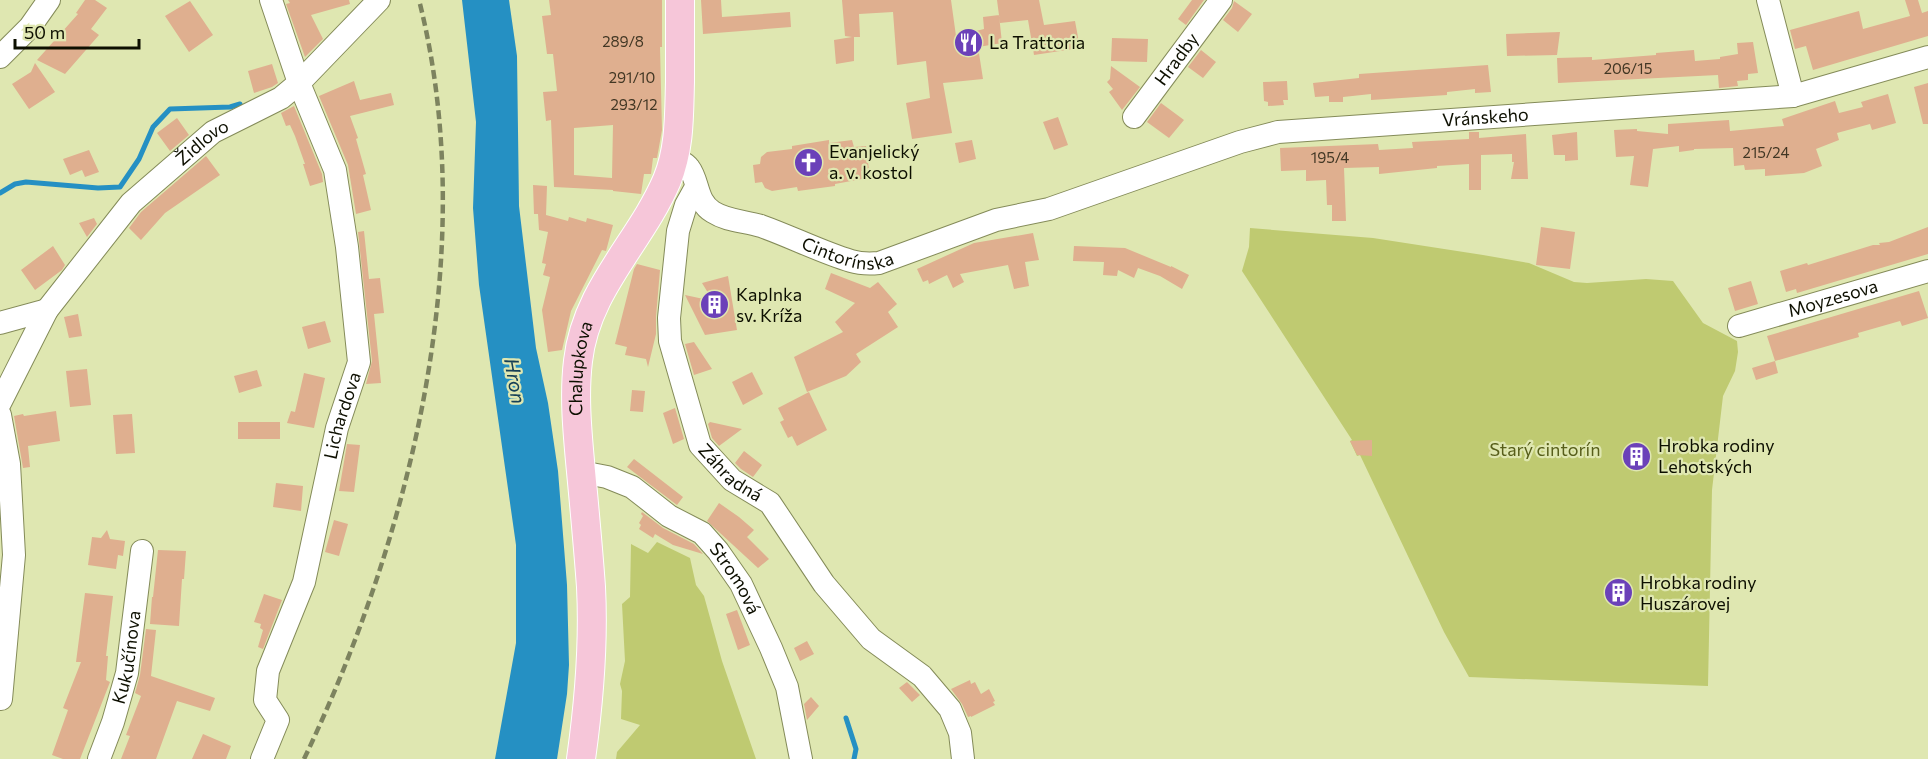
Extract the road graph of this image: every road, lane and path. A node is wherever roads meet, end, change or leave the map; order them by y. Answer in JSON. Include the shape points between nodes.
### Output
{"nodes":[{"id":1,"x":50,"y":0,"type":"edge"},
{"id":2,"x":271,"y":0,"type":"edge"},
{"id":3,"x":379,"y":0,"type":"edge"},
{"id":4,"x":680,"y":0,"type":"edge"},
{"id":5,"x":1221,"y":0,"type":"edge"},
{"id":6,"x":1768,"y":0,"type":"edge"},
{"id":7,"x":0,"y":57,"type":"edge"},
{"id":8,"x":1928,"y":57,"type":"edge"},
{"id":9,"x":299,"y":83,"type":"junction"},
{"id":10,"x":1793,"y":96,"type":"junction"},
{"id":11,"x":1134,"y":117,"type":"dead end"},
{"id":12,"x":674,"y":158,"type":"junction"},
{"id":13,"x":696,"y":187,"type":"junction"},
{"id":14,"x":1049,"y":209,"type":"joint"},
{"id":15,"x":1928,"y":271,"type":"edge"},
{"id":16,"x":47,"y":310,"type":"junction"},
{"id":17,"x":0,"y":323,"type":"edge"},
{"id":18,"x":1738,"y":326,"type":"dead end"},
{"id":19,"x":0,"y":403,"type":"edge"},
{"id":20,"x":0,"y":415,"type":"edge"},
{"id":21,"x":581,"y":472,"type":"junction"},
{"id":22,"x":142,"y":551,"type":"dead end"},
{"id":23,"x":1,"y":699,"type":"edge"},
{"id":24,"x":99,"y":759,"type":"edge"},
{"id":25,"x":262,"y":759,"type":"edge"},
{"id":26,"x":581,"y":759,"type":"edge"},
{"id":27,"x":801,"y":759,"type":"edge"},
{"id":28,"x":963,"y":759,"type":"edge"}],
"edges":[{"from":1,"to":7,"type":"street"},
{"from":2,"to":9,"type":"street","name":"Lichardova"},
{"from":3,"to":9,"type":"street","name":"Židlovo"},
{"from":4,"to":12,"type":"main road","name":"Chalupkova","via":[[679,131]]},
{"from":5,"to":11,"type":"street","name":"Hradby"},
{"from":6,"to":10,"type":"street"},
{"from":8,"to":10,"type":"street","name":"Vránskeho"},
{"from":9,"to":16,"type":"street","name":"Židlovo","via":[[281,98],[213,132],[131,203]]},
{"from":9,"to":25,"type":"street","name":"Lichardova","via":[[336,170],[359,362],[337,428],[304,582],[268,671],[265,700],[278,720]]},
{"from":10,"to":14,"type":"street","name":"Vránskeho","via":[[1278,132]]},
{"from":12,"to":13,"type":"street","name":"Cintorínska","via":[[692,171]]},
{"from":12,"to":21,"type":"main road","name":"Chalupkova","via":[[660,195],[588,317],[577,372]]},
{"from":13,"to":14,"type":"street","name":"Cintorínska","via":[[711,211],[724,218],[757,225],[866,265],[996,220]]},
{"from":13,"to":28,"type":"street","name":"Záhradná","via":[[678,231],[669,318],[670,341],[700,446],[732,480],[770,503],[830,592],[872,639],[922,676],[950,710],[960,733]]},
{"from":15,"to":18,"type":"street","name":"Moyzesova"},
{"from":16,"to":17,"type":"street"},
{"from":16,"to":19,"type":"street","name":"Židlovo"},
{"from":20,"to":23,"type":"street","via":[[9,464],[14,555]]},
{"from":21,"to":26,"type":"main road","name":"Chalupkova","via":[[592,628]]},
{"from":21,"to":27,"type":"street","name":"Stromová","via":[[632,487],[669,516],[702,533],[718,551],[741,584],[787,687]]},
{"from":22,"to":24,"type":"street","name":"Kukučínova","via":[[127,673]]}]}
